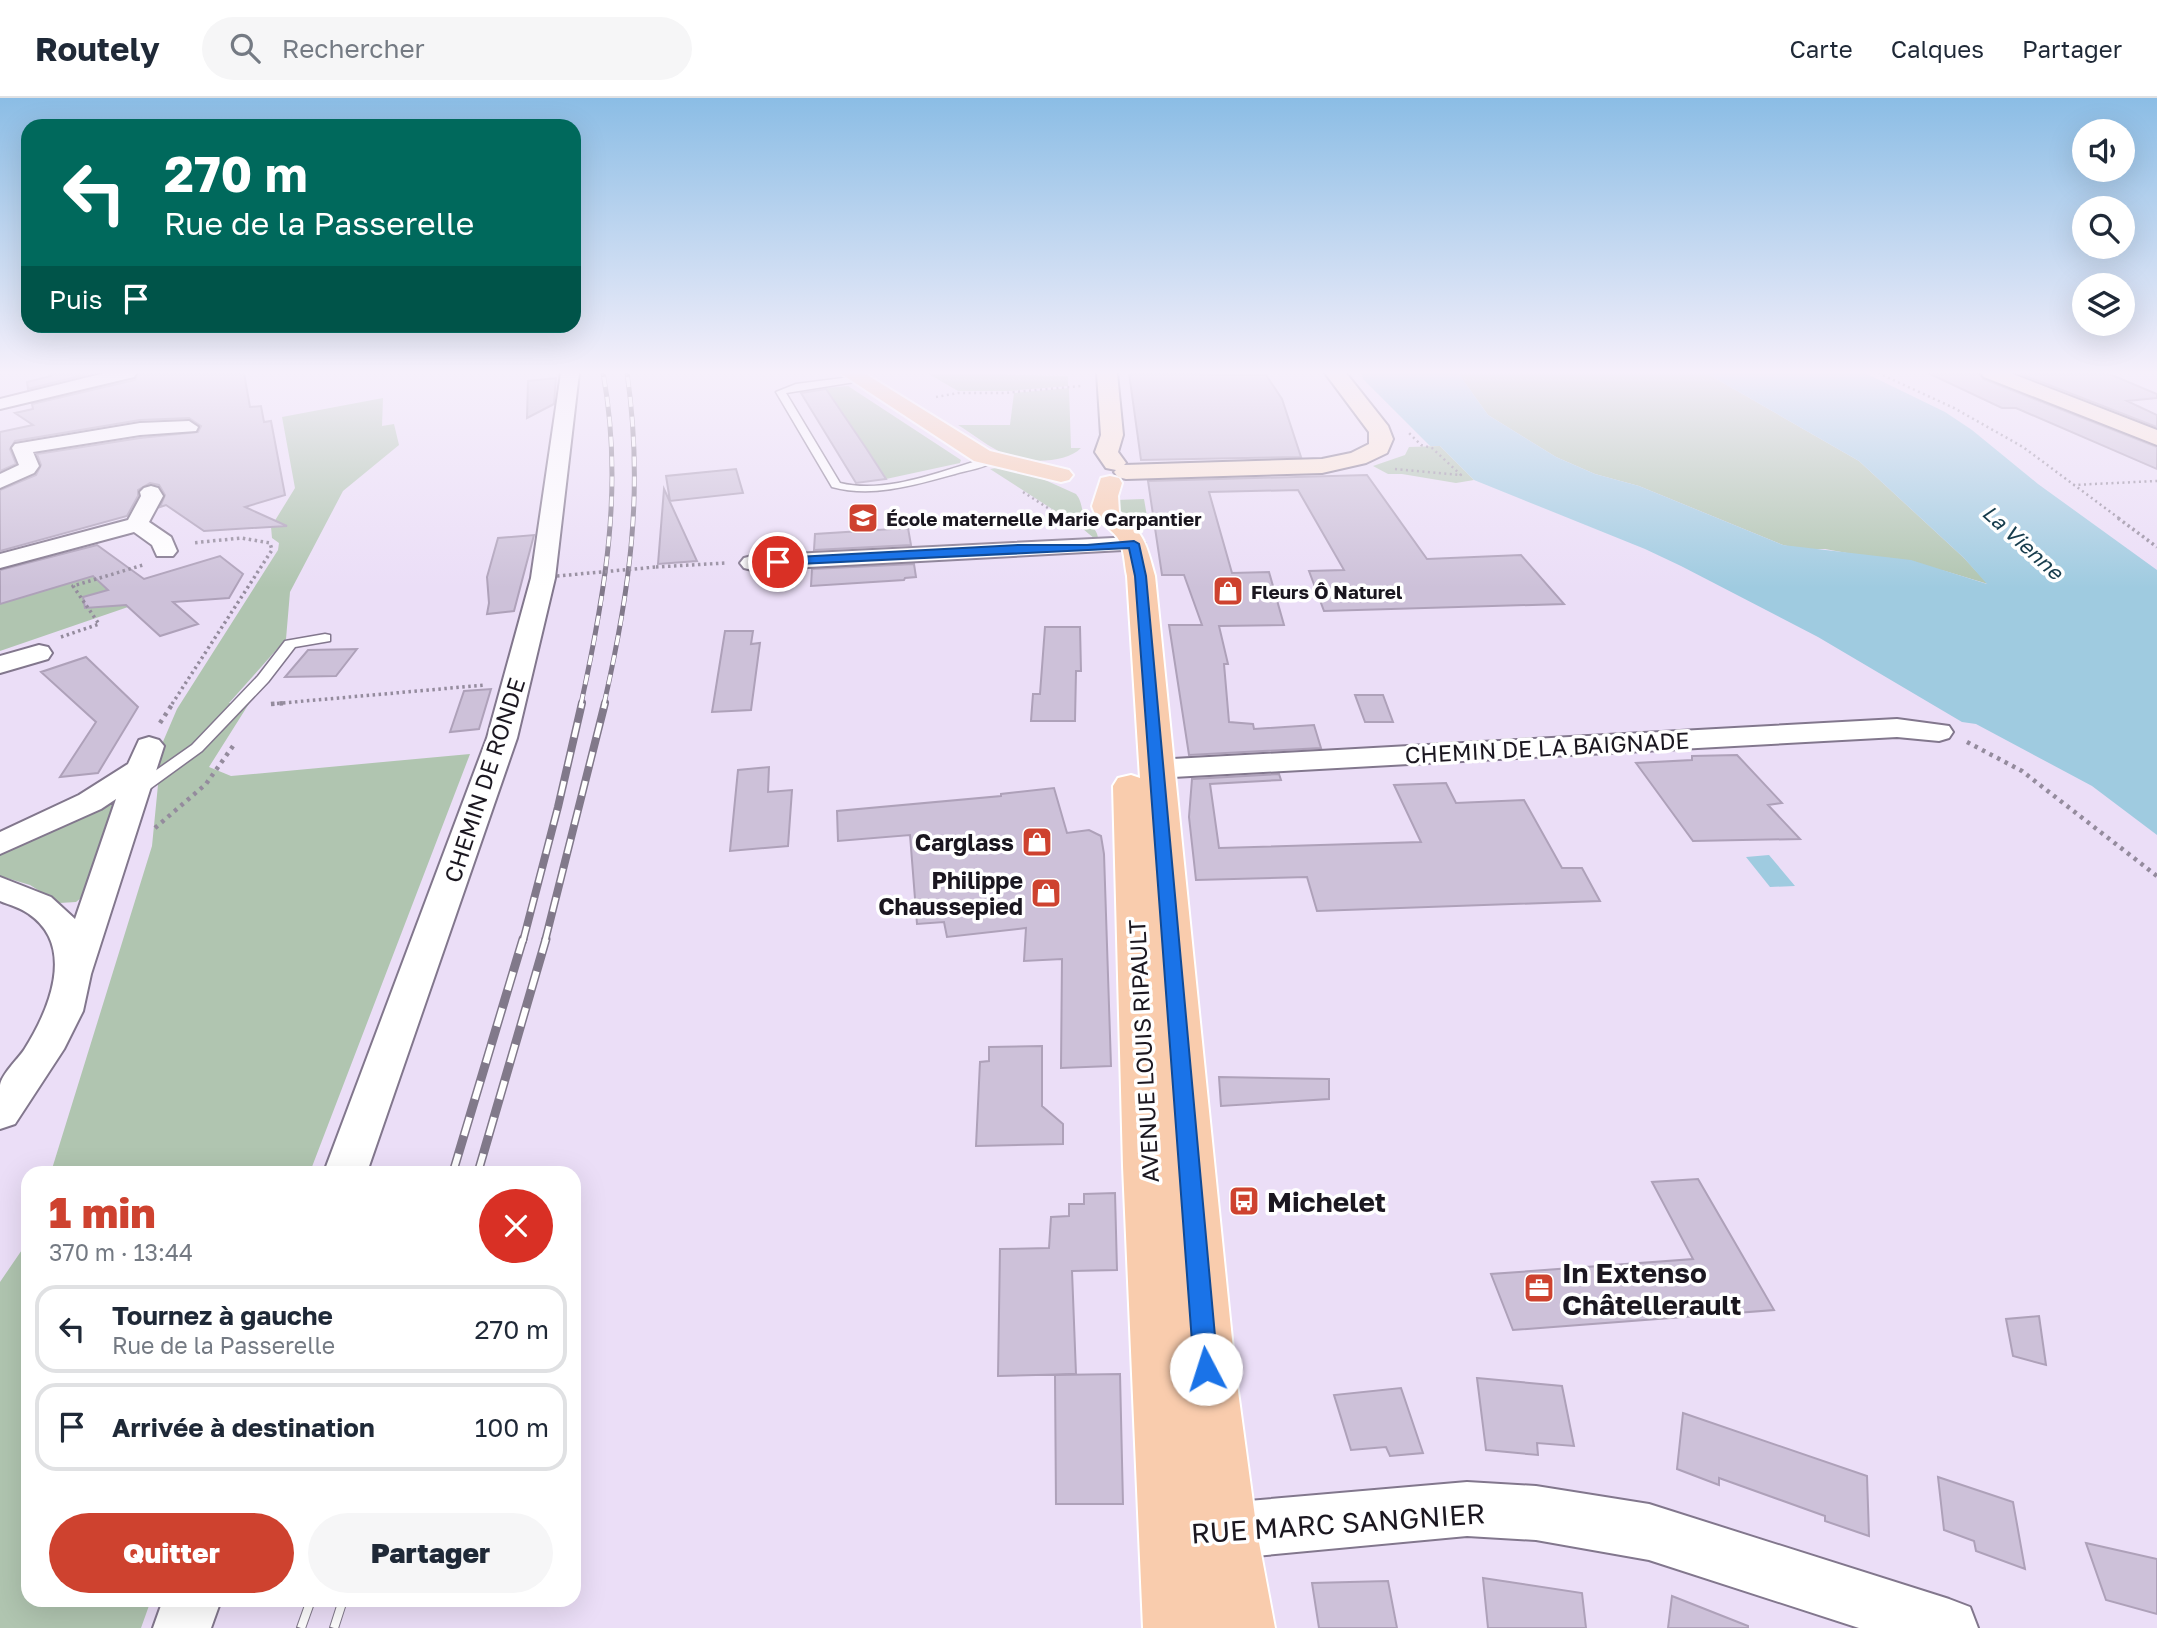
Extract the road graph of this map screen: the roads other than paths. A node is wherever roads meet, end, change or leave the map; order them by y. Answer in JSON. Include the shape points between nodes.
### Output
{"nodes":[{"id":1,"x":44,"y":444,"type":"edge"},
{"id":2,"x":561,"y":444,"type":"edge"},
{"id":3,"x":811,"y":444,"type":"edge"},
{"id":4,"x":965,"y":444,"type":"edge"},
{"id":5,"x":1109,"y":444,"type":"edge"},
{"id":6,"x":1380,"y":444,"type":"edge"},
{"id":7,"x":22,"y":448,"type":"junction"},
{"id":8,"x":0,"y":451,"type":"edge"},
{"id":9,"x":991,"y":460,"type":"junction"},
{"id":10,"x":1091,"y":471,"type":"junction"},
{"id":11,"x":0,"y":482,"type":"edge"},
{"id":12,"x":151,"y":492,"type":"dead end"},
{"id":13,"x":136,"y":524,"type":"junction"},
{"id":14,"x":1125,"y":545,"type":"junction"},
{"id":15,"x":164,"y":551,"type":"road end"},
{"id":16,"x":0,"y":561,"type":"edge"},
{"id":17,"x":752,"y":563,"type":"dead end"},
{"id":18,"x":325,"y":638,"type":"dead end"},
{"id":19,"x":39,"y":653,"type":"road end"},
{"id":20,"x":0,"y":665,"type":"edge"},
{"id":21,"x":1939,"y":732,"type":"road end"},
{"id":22,"x":141,"y":769,"type":"junction"},
{"id":23,"x":1155,"y":769,"type":"junction"},
{"id":24,"x":0,"y":844,"type":"edge"},
{"id":25,"x":0,"y":888,"type":"edge"},
{"id":26,"x":76,"y":969,"type":"junction"},
{"id":27,"x":0,"y":1113,"type":"edge"},
{"id":28,"x":347,"y":1166,"type":"edge"},
{"id":29,"x":1225,"y":1531,"type":"junction"},
{"id":30,"x":1172,"y":1535,"type":"junction"},
{"id":31,"x":190,"y":1607,"type":"edge"},
{"id":32,"x":182,"y":1628,"type":"edge"},
{"id":33,"x":1177,"y":1628,"type":"edge"},
{"id":34,"x":1241,"y":1628,"type":"edge"},
{"id":35,"x":1949,"y":1628,"type":"edge"}],
"edges":[{"from":1,"to":7,"type":"street"},
{"from":2,"to":28,"type":"street","name":"CHEMIN DE RONDE","via":[[550,537],[502,738]]},
{"from":3,"to":9,"type":"lane","via":[[842,488],[896,484]]},
{"from":4,"to":9,"type":"main road"},
{"from":5,"to":10,"type":"street"},
{"from":6,"to":10,"type":"street","via":[[1370,453],[1322,466]]},
{"from":7,"to":8,"type":"street"},
{"from":7,"to":11,"type":"street","via":[[27,470]]},
{"from":9,"to":10,"type":"main road"},
{"from":10,"to":14,"type":"main road","via":[[1107,515]]},
{"from":12,"to":13,"type":"street"},
{"from":13,"to":15,"type":"street","via":[[163,542]]},
{"from":13,"to":16,"type":"street"},
{"from":14,"to":17,"type":"street"},
{"from":14,"to":23,"type":"main road","name":"AVENUE LOUIS RIPAULT","via":[[1140,576]]},
{"from":14,"to":30,"type":"main road","name":"AVENUE LOUIS RIPAULT","via":[[1148,1166]]},
{"from":18,"to":22,"type":"lane","via":[[290,644],[197,748],[159,778]]},
{"from":19,"to":20,"type":"street"},
{"from":21,"to":23,"type":"street","name":"CHEMIN DE LA BAIGNADE","via":[[1897,728]]},
{"from":22,"to":24,"type":"street","via":[[90,802]]},
{"from":22,"to":26,"type":"street"},
{"from":23,"to":29,"type":"main road","name":"AVENUE LOUIS RIPAULT","via":[[1206,1369]]},
{"from":25,"to":26,"type":"street","via":[[44,908],[68,934]]},
{"from":26,"to":27,"type":"street","via":[[58,1024]]},
{"from":29,"to":30,"type":"street","name":"RUE MARC SANGNIER"},
{"from":29,"to":34,"type":"main road","name":"AVENUE LOUIS RIPAULT"},
{"from":29,"to":35,"type":"street","name":"RUE MARC SANGNIER","via":[[1467,1509],[1599,1521],[1649,1532]]},
{"from":30,"to":33,"type":"main road","name":"AVENUE LOUIS RIPAULT"},
{"from":31,"to":32,"type":"street"}]}
